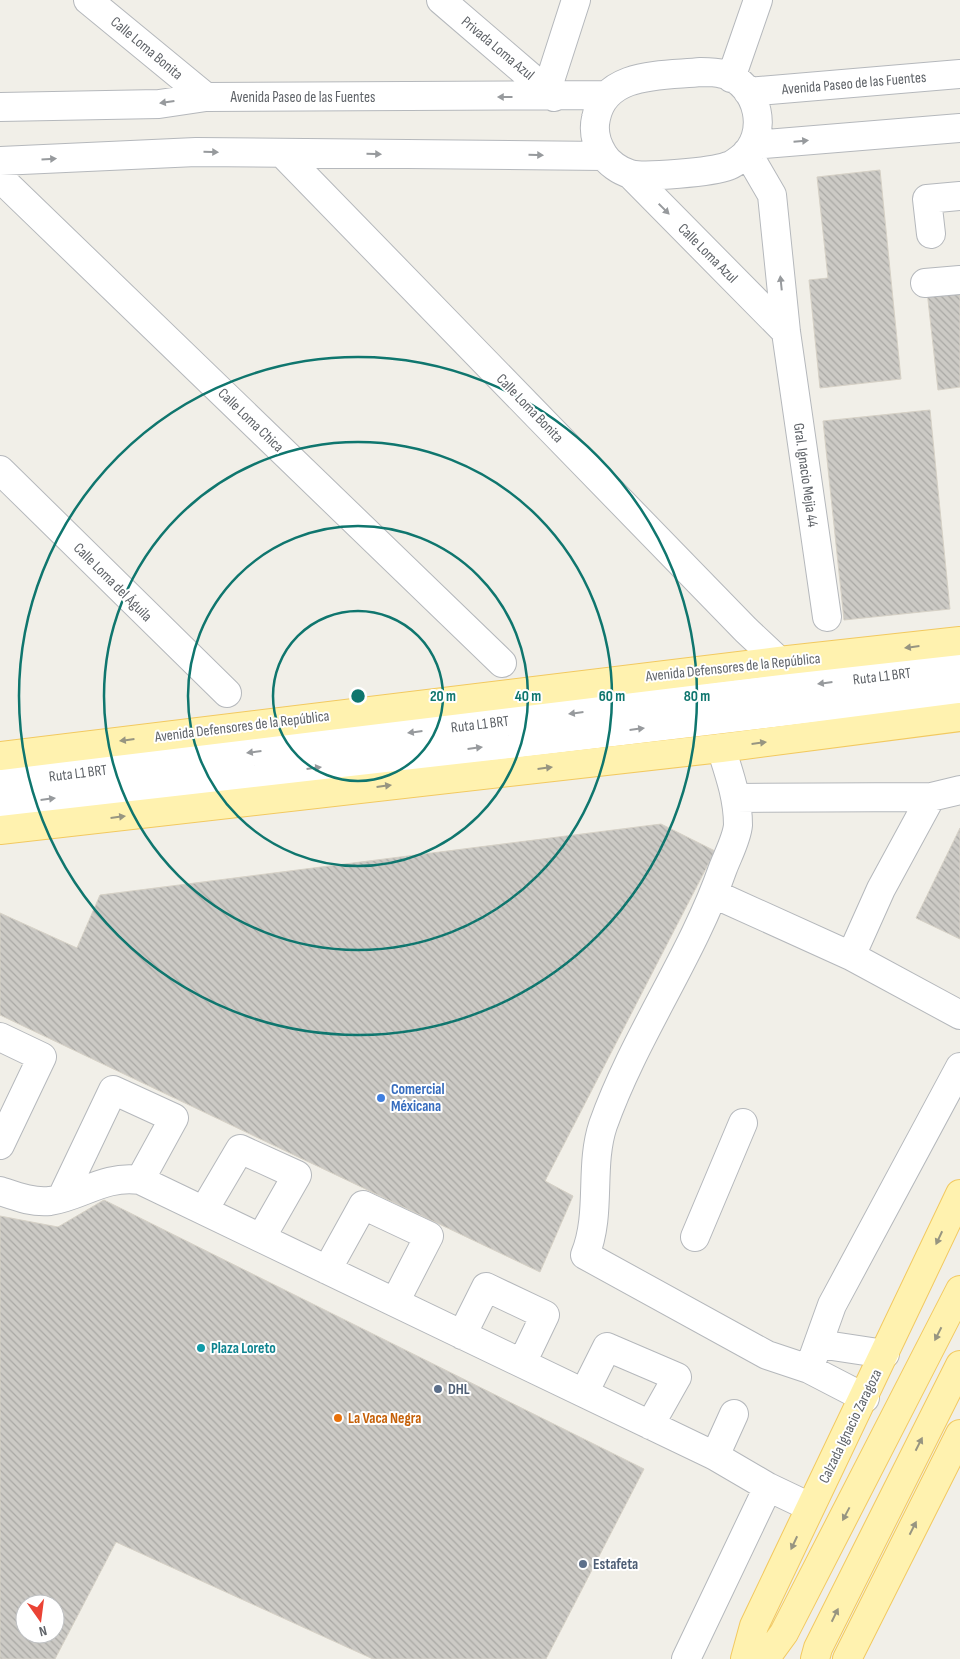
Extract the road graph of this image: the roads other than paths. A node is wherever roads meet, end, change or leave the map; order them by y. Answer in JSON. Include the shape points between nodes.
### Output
{"nodes":[{"id":1,"x":88,"y":0,"type":"edge"},
{"id":2,"x":441,"y":0,"type":"edge"},
{"id":3,"x":576,"y":0,"type":"edge"},
{"id":4,"x":758,"y":0,"type":"edge"},
{"id":5,"x":960,"y":74,"type":"edge"},
{"id":6,"x":740,"y":85,"type":"junction"},
{"id":7,"x":551,"y":93,"type":"junction"},
{"id":8,"x":606,"y":95,"type":"junction"},
{"id":9,"x":206,"y":97,"type":"junction"},
{"id":10,"x":0,"y":107,"type":"edge"},
{"id":11,"x":960,"y":128,"type":"edge"},
{"id":12,"x":750,"y":149,"type":"junction"},
{"id":13,"x":282,"y":153,"type":"junction"},
{"id":14,"x":604,"y":156,"type":"junction"},
{"id":15,"x":0,"y":161,"type":"edge"},
{"id":16,"x":630,"y":174,"type":"junction"},
{"id":17,"x":0,"y":178,"type":"edge"},
{"id":18,"x":960,"y":196,"type":"edge"},
{"id":19,"x":931,"y":234,"type":"dead end"},
{"id":20,"x":960,"y":280,"type":"edge"},
{"id":21,"x":925,"y":283,"type":"dead end"},
{"id":22,"x":786,"y":332,"type":"junction"},
{"id":23,"x":0,"y":470,"type":"edge"},
{"id":24,"x":827,"y":618,"type":"dead end"},
{"id":25,"x":960,"y":641,"type":"edge"},
{"id":26,"x":779,"y":661,"type":"junction"},
{"id":27,"x":502,"y":663,"type":"dead end"},
{"id":28,"x":960,"y":667,"type":"edge"},
{"id":29,"x":960,"y":691,"type":"edge"},
{"id":30,"x":227,"y":693,"type":"dead end"},
{"id":31,"x":960,"y":716,"type":"edge"},
{"id":32,"x":721,"y":748,"type":"junction"},
{"id":33,"x":0,"y":756,"type":"edge"},
{"id":34,"x":0,"y":782,"type":"edge"},
{"id":35,"x":960,"y":790,"type":"edge"},
{"id":36,"x":931,"y":797,"type":"junction"},
{"id":37,"x":736,"y":798,"type":"junction"},
{"id":38,"x":0,"y":805,"type":"edge"},
{"id":39,"x":0,"y":830,"type":"edge"},
{"id":40,"x":714,"y":894,"type":"junction"},
{"id":41,"x":851,"y":956,"type":"junction"},
{"id":42,"x":960,"y":1015,"type":"edge"},
{"id":43,"x":0,"y":1037,"type":"edge"},
{"id":44,"x":960,"y":1068,"type":"edge"},
{"id":45,"x":743,"y":1124,"type":"dead end"},
{"id":46,"x":0,"y":1145,"type":"edge"},
{"id":47,"x":140,"y":1180,"type":"junction"},
{"id":48,"x":0,"y":1191,"type":"edge"},
{"id":49,"x":960,"y":1194,"type":"edge"},
{"id":50,"x":62,"y":1197,"type":"junction"},
{"id":51,"x":204,"y":1210,"type":"junction"},
{"id":52,"x":261,"y":1238,"type":"junction"},
{"id":53,"x":695,"y":1238,"type":"dead end"},
{"id":54,"x":327,"y":1270,"type":"junction"},
{"id":55,"x":960,"y":1290,"type":"edge"},
{"id":56,"x":396,"y":1302,"type":"junction"},
{"id":57,"x":462,"y":1335,"type":"junction"},
{"id":58,"x":819,"y":1344,"type":"junction"},
{"id":59,"x":885,"y":1354,"type":"junction"},
{"id":60,"x":522,"y":1363,"type":"junction"},
{"id":61,"x":960,"y":1365,"type":"edge"},
{"id":62,"x":809,"y":1369,"type":"junction"},
{"id":63,"x":584,"y":1393,"type":"junction"},
{"id":64,"x":865,"y":1398,"type":"junction"},
{"id":65,"x":734,"y":1414,"type":"dead end"},
{"id":66,"x":650,"y":1425,"type":"junction"},
{"id":67,"x":960,"y":1434,"type":"edge"},
{"id":68,"x":715,"y":1456,"type":"junction"},
{"id":69,"x":768,"y":1487,"type":"junction"},
{"id":70,"x":810,"y":1507,"type":"junction"},
{"id":71,"x":686,"y":1659,"type":"edge"},
{"id":72,"x":745,"y":1659,"type":"edge"},
{"id":73,"x":766,"y":1659,"type":"edge"},
{"id":74,"x":815,"y":1659,"type":"edge"},
{"id":75,"x":847,"y":1659,"type":"edge"}],
"edges":[{"from":1,"to":9,"type":"street","name":"Calle Loma Bonita"},
{"from":2,"to":7,"type":"street","name":"Privada Loma Azul"},
{"from":3,"to":7,"type":"street"},
{"from":4,"to":6,"type":"street"},
{"from":5,"to":6,"type":"street","name":"Avenida Paseo de las Fuentes"},
{"from":6,"to":8,"type":"street","via":[[724,74],[701,72],[634,79],[618,85]]},
{"from":6,"to":12,"type":"street","via":[[758,115],[758,130]]},
{"from":7,"to":8,"type":"street","name":"Avenida Paseo de las Fuentes"},
{"from":7,"to":9,"type":"street","name":"Avenida Paseo de las Fuentes","one_way":true},
{"from":8,"to":14,"type":"street","via":[[597,110],[594,125],[596,141]]},
{"from":9,"to":10,"type":"street","name":"Avenida Paseo de las Fuentes","one_way":true,"via":[[159,104]]},
{"from":12,"to":11,"type":"street","one_way":true},
{"from":12,"to":16,"type":"street","via":[[728,166],[713,170]]},
{"from":22,"to":12,"type":"street","name":"Gral. Ignacio Mejia 44","one_way":true,"via":[[772,195]]},
{"from":13,"to":14,"type":"street","one_way":true},
{"from":15,"to":13,"type":"street","one_way":true,"via":[[196,152]]},
{"from":13,"to":26,"type":"street","name":"Calle Loma Bonita"},
{"from":14,"to":16,"type":"street","via":[[615,167]]},
{"from":16,"to":22,"type":"street","name":"Calle Loma Azul","one_way":true},
{"from":17,"to":27,"type":"street","name":"Calle Loma Chica"},
{"from":18,"to":19,"type":"street","via":[[927,200]]},
{"from":20,"to":21,"type":"street"},
{"from":22,"to":24,"type":"street","name":"Gral. Ignacio Mejia 44"},
{"from":23,"to":30,"type":"street","name":"Calle Loma del Águila"},
{"from":25,"to":26,"type":"main road","name":"Avenida Defensores de la República","one_way":true},
{"from":26,"to":33,"type":"main road","name":"Avenida Defensores de la República","one_way":true},
{"from":28,"to":34,"type":"street","name":"Ruta L1 BRT","one_way":true},
{"from":38,"to":29,"type":"street","name":"Ruta L1 BRT","one_way":true},
{"from":32,"to":31,"type":"main road","one_way":true},
{"from":32,"to":37,"type":"street"},
{"from":39,"to":32,"type":"main road","one_way":true},
{"from":35,"to":36,"type":"street"},
{"from":36,"to":37,"type":"street"},
{"from":36,"to":41,"type":"street","via":[[880,889]]},
{"from":37,"to":40,"type":"street","via":[[738,827]]},
{"from":40,"to":41,"type":"street"},
{"from":40,"to":62,"type":"street","via":[[626,1072],[603,1126],[595,1164],[593,1227],[585,1255],[767,1355]]},
{"from":41,"to":42,"type":"street"},
{"from":43,"to":46,"type":"street","via":[[42,1057]]},
{"from":44,"to":58,"type":"street","via":[[832,1305]]},
{"from":45,"to":53,"type":"street"},
{"from":47,"to":50,"type":"street","via":[[113,1179]]},
{"from":47,"to":50,"type":"street","via":[[174,1118],[113,1090]]},
{"from":47,"to":51,"type":"street"},
{"from":48,"to":50,"type":"street","via":[[31,1200],[49,1201]]},
{"from":49,"to":59,"type":"main road","name":"Calzada Ignacio Zaragoza","one_way":true},
{"from":51,"to":52,"type":"street"},
{"from":51,"to":52,"type":"street","via":[[240,1149],[297,1175]]},
{"from":52,"to":54,"type":"street"},
{"from":54,"to":56,"type":"street"},
{"from":54,"to":56,"type":"street","via":[[362,1205],[429,1236]]},
{"from":55,"to":73,"type":"main road","one_way":true,"via":[[784,1633]]},
{"from":56,"to":57,"type":"street"},
{"from":57,"to":60,"type":"street"},
{"from":57,"to":60,"type":"street","via":[[486,1286],[545,1315]]},
{"from":58,"to":59,"type":"street"},
{"from":58,"to":62,"type":"street"},
{"from":59,"to":64,"type":"main road","name":"Calzada Ignacio Zaragoza"},
{"from":60,"to":63,"type":"street"},
{"from":74,"to":61,"type":"main road","one_way":true},
{"from":62,"to":64,"type":"street"},
{"from":63,"to":66,"type":"street"},
{"from":63,"to":66,"type":"street","via":[[607,1347],[677,1377]]},
{"from":64,"to":70,"type":"main road","name":"Calzada Ignacio Zaragoza"},
{"from":65,"to":68,"type":"street"},
{"from":66,"to":68,"type":"street"},
{"from":75,"to":67,"type":"main road","one_way":true},
{"from":68,"to":69,"type":"street"},
{"from":69,"to":70,"type":"street"},
{"from":69,"to":71,"type":"street"},
{"from":70,"to":72,"type":"main road","name":"Calzada Ignacio Zaragoza","one_way":true,"via":[[754,1626]]}]}
